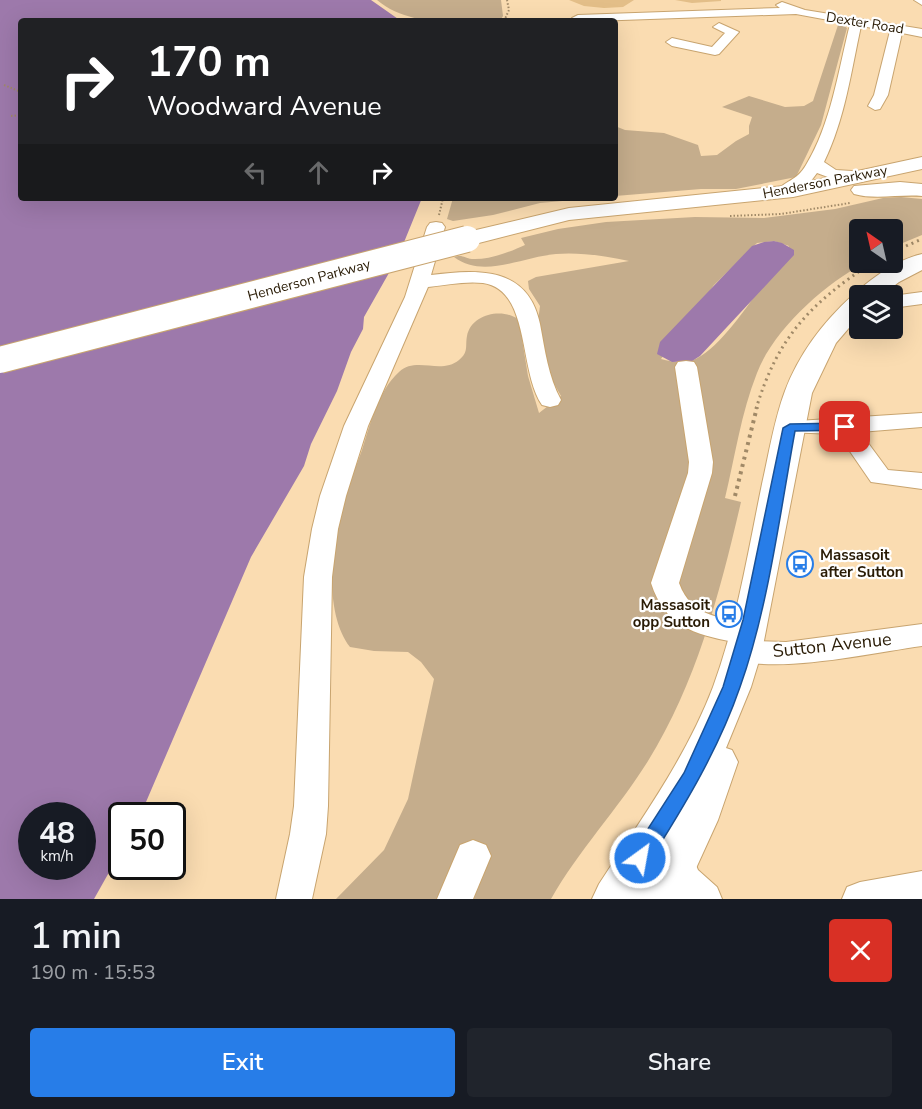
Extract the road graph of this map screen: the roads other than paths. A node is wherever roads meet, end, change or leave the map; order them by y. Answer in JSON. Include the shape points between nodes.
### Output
{"nodes":[{"id":1,"x":776,"y":0,"type":"edge"},
{"id":2,"x":795,"y":11,"type":"junction"},
{"id":3,"x":578,"y":18,"type":"dead end"},
{"id":4,"x":916,"y":20,"type":"dead end"},
{"id":5,"x":856,"y":22,"type":"junction"},
{"id":6,"x":719,"y":27,"type":"dead end"},
{"id":7,"x":902,"y":30,"type":"junction"},
{"id":8,"x":922,"y":33,"type":"edge"},
{"id":9,"x":672,"y":42,"type":"dead end"},
{"id":10,"x":875,"y":106,"type":"dead end"},
{"id":11,"x":816,"y":160,"type":"junction"},
{"id":12,"x":921,"y":166,"type":"edge"},
{"id":13,"x":861,"y":175,"type":"junction"},
{"id":14,"x":922,"y":190,"type":"edge"},
{"id":15,"x":784,"y":192,"type":"junction"},
{"id":16,"x":834,"y":193,"type":"junction"},
{"id":17,"x":620,"y":208,"type":"junction"},
{"id":18,"x":436,"y":227,"type":"dead end"},
{"id":19,"x":922,"y":261,"type":"edge"},
{"id":20,"x":421,"y":282,"type":"junction"},
{"id":21,"x":881,"y":285,"type":"edge"},
{"id":22,"x":922,"y":298,"type":"edge"},
{"id":23,"x":903,"y":301,"type":"edge"},
{"id":24,"x":849,"y":314,"type":"edge"},
{"id":25,"x":0,"y":360,"type":"edge"},
{"id":26,"x":686,"y":367,"type":"dead end"},
{"id":27,"x":550,"y":400,"type":"dead end"},
{"id":28,"x":922,"y":420,"type":"edge"},
{"id":29,"x":845,"y":427,"type":"junction"},
{"id":30,"x":790,"y":428,"type":"junction"},
{"id":31,"x":922,"y":481,"type":"edge"},
{"id":32,"x":922,"y":635,"type":"edge"},
{"id":33,"x":745,"y":642,"type":"junction"},
{"id":34,"x":711,"y":736,"type":"junction"},
{"id":35,"x":473,"y":856,"type":"dead end"},
{"id":36,"x":668,"y":880,"type":"edge"},
{"id":37,"x":922,"y":888,"type":"edge"},
{"id":38,"x":294,"y":899,"type":"edge"},
{"id":39,"x":455,"y":899,"type":"edge"},
{"id":40,"x":615,"y":899,"type":"edge"},
{"id":41,"x":704,"y":899,"type":"edge"},
{"id":42,"x":860,"y":899,"type":"edge"}],
"edges":[{"from":1,"to":2,"type":"street","name":"Dexter Road"},
{"from":2,"to":3,"type":"street"},
{"from":2,"to":5,"type":"street","name":"Dexter Road"},
{"from":4,"to":7,"type":"street"},
{"from":5,"to":7,"type":"street","name":"Dexter Road"},
{"from":5,"to":11,"type":"street","via":[[830,130]]},
{"from":6,"to":9,"type":"street","via":[[733,32],[715,51]]},
{"from":7,"to":8,"type":"street","name":"Dexter Road"},
{"from":7,"to":10,"type":"street"},
{"from":11,"to":13,"type":"street","via":[[830,174]]},
{"from":11,"to":15,"type":"street","via":[[803,181]]},
{"from":12,"to":13,"type":"main road","name":"Henderson Parkway"},
{"from":12,"to":16,"type":"main road","name":"Henderson Parkway"},
{"from":13,"to":15,"type":"main road","name":"Henderson Parkway"},
{"from":14,"to":16,"type":"main road","via":[[888,188]]},
{"from":15,"to":17,"type":"main road","name":"Henderson Parkway"},
{"from":16,"to":17,"type":"main road","name":"Henderson Parkway","via":[[763,204]]},
{"from":17,"to":25,"type":"main road","name":"Henderson Parkway","bridge":true,"via":[[552,217]]},
{"from":18,"to":20,"type":"street"},
{"from":19,"to":21,"type":"main road"},
{"from":20,"to":27,"type":"street","via":[[479,276],[509,286],[526,311],[542,386]]},
{"from":20,"to":38,"type":"street","via":[[357,426],[325,529],[318,577],[311,806]]},
{"from":22,"to":23,"type":"street"},
{"from":24,"to":30,"type":"main road","via":[[824,340],[806,373]]},
{"from":26,"to":33,"type":"street","name":"Sutton Avenue","via":[[701,462],[665,583],[667,595],[691,620]]},
{"from":28,"to":29,"type":"street"},
{"from":29,"to":30,"type":"street"},
{"from":29,"to":31,"type":"street","via":[[880,477]]},
{"from":30,"to":33,"type":"main road"},
{"from":32,"to":33,"type":"street","name":"Sutton Avenue","via":[[786,653]]},
{"from":33,"to":34,"type":"main road","via":[[732,687]]},
{"from":34,"to":36,"type":"main road","via":[[718,764]]},
{"from":34,"to":40,"type":"main road","via":[[677,802]]},
{"from":35,"to":39,"type":"street"},
{"from":36,"to":41,"type":"street","via":[[683,880]]},
{"from":37,"to":42,"type":"street"}]}
